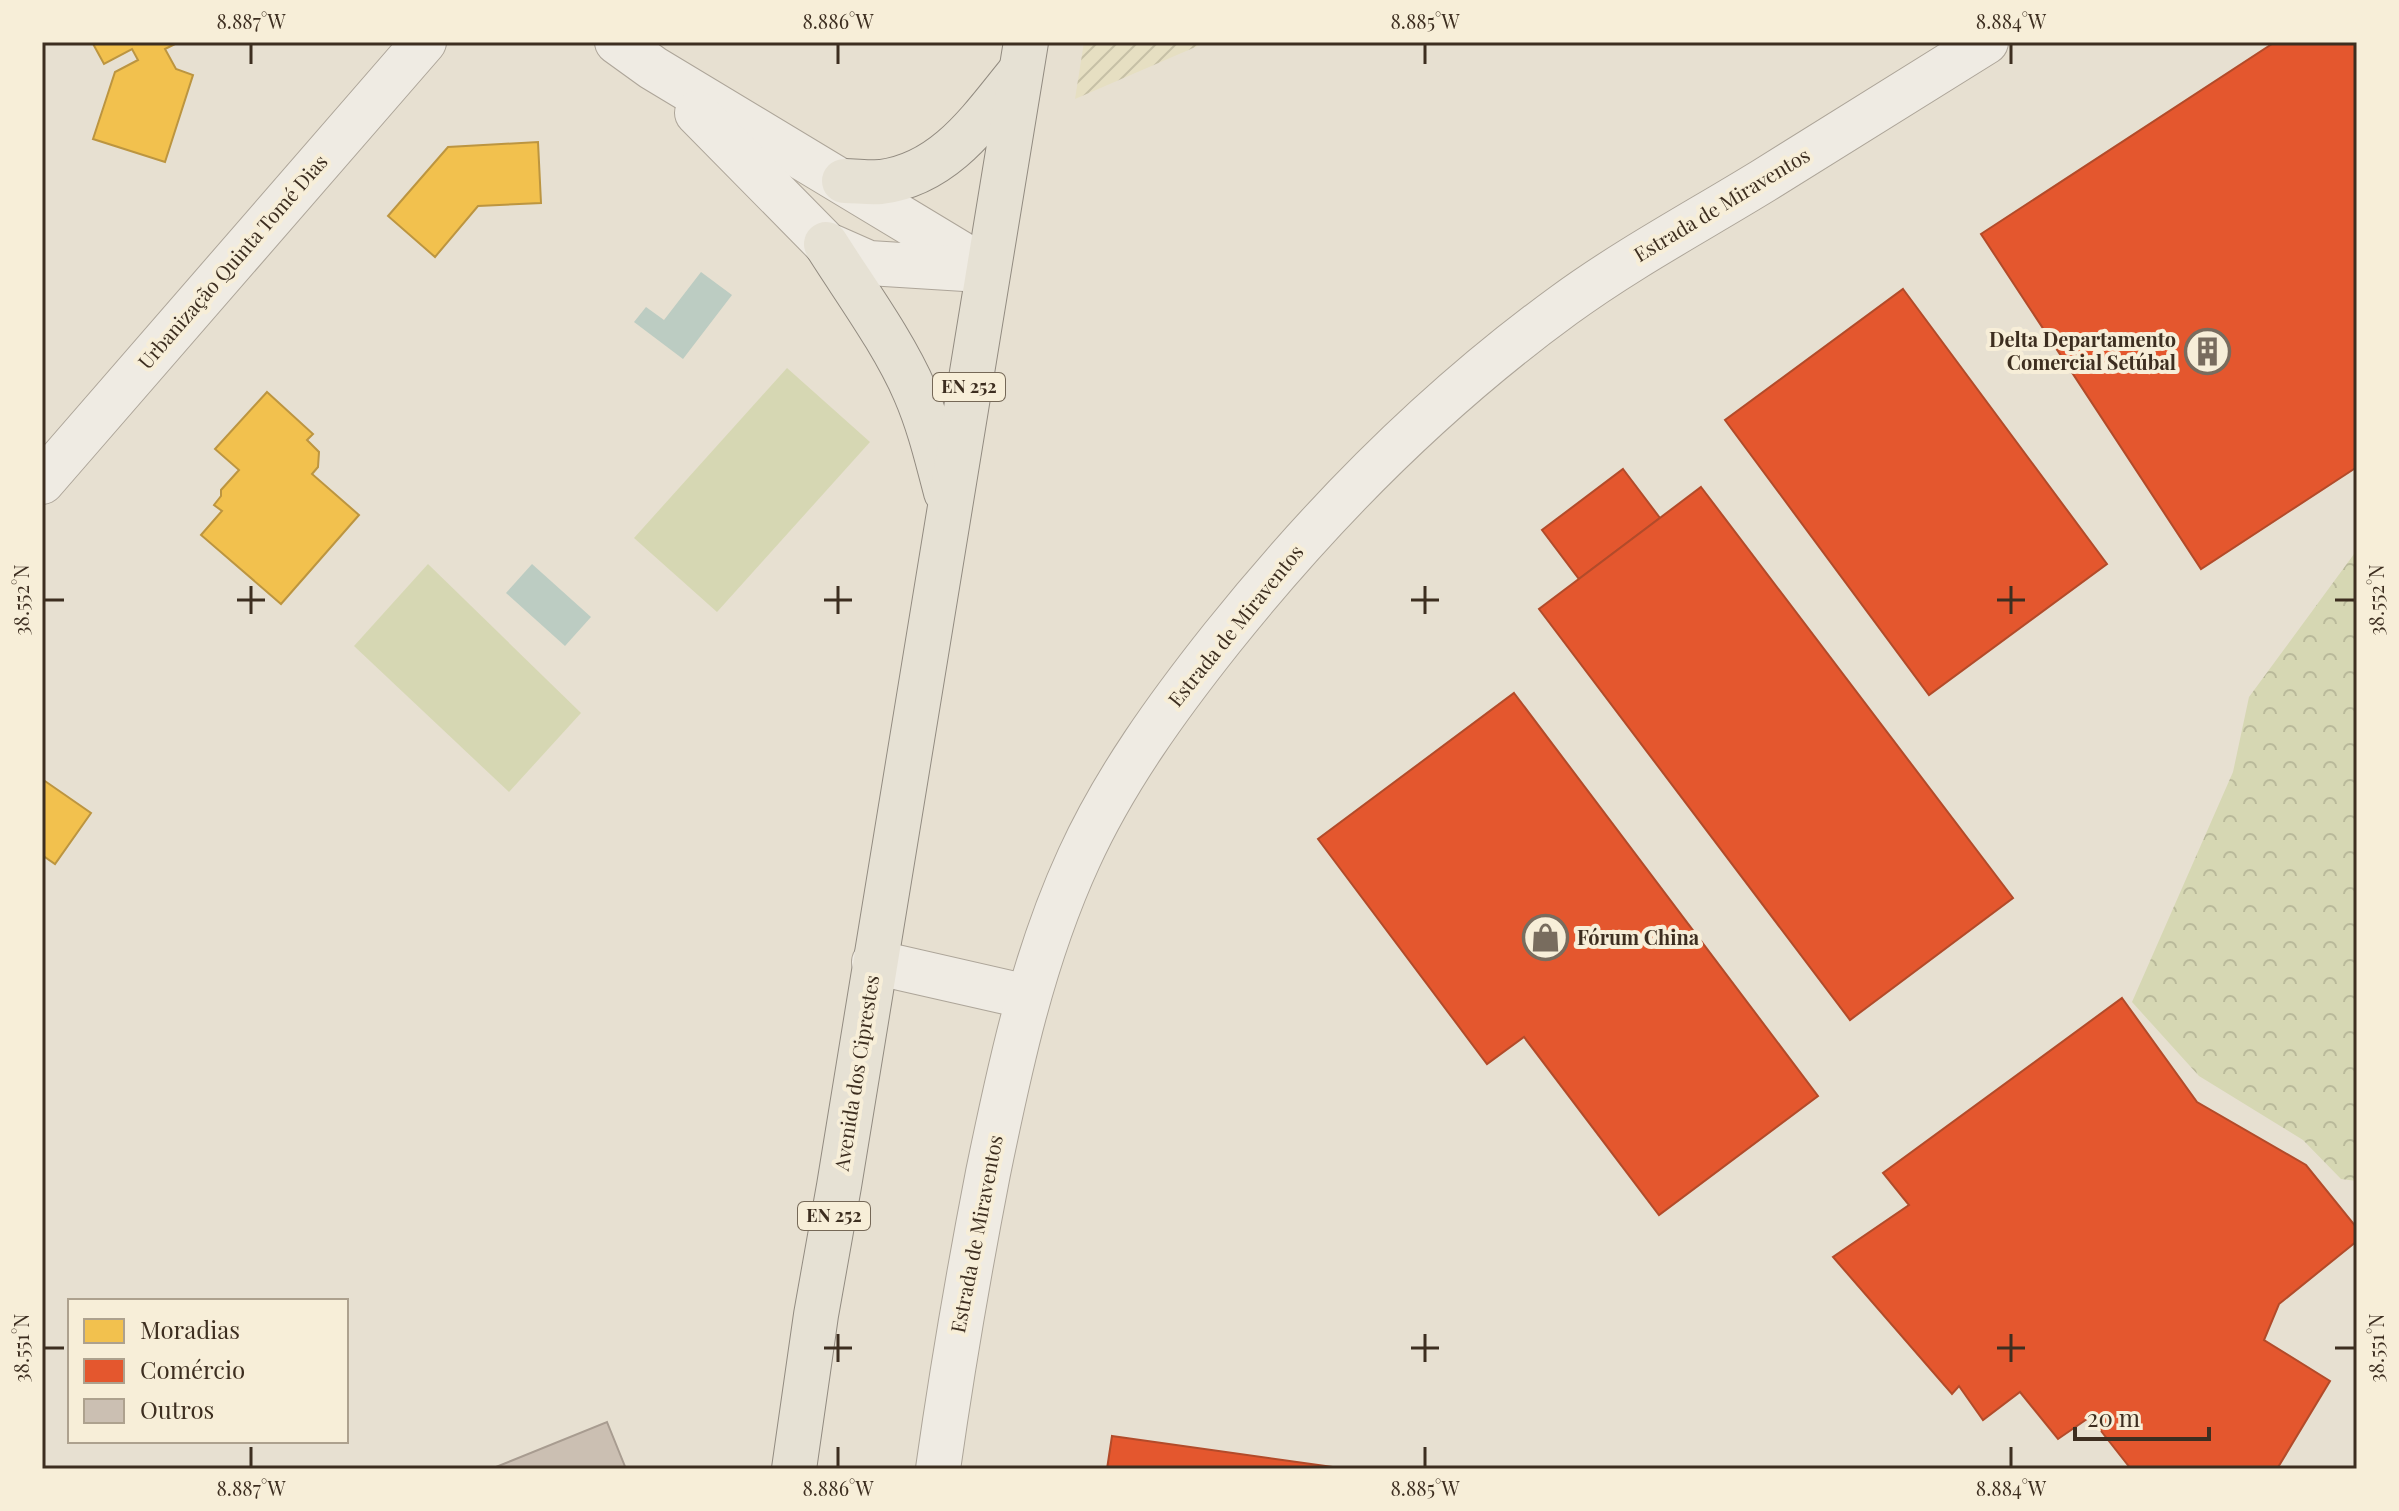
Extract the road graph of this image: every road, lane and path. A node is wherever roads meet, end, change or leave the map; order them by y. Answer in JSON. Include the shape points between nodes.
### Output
{"nodes":[{"id":1,"x":424,"y":42,"type":"edge"},
{"id":2,"x":617,"y":42,"type":"edge"},
{"id":3,"x":1986,"y":42,"type":"edge"},
{"id":4,"x":1024,"y":56,"type":"edge"},
{"id":5,"x":653,"y":68,"type":"junction"},
{"id":6,"x":844,"y":181,"type":"junction"},
{"id":7,"x":826,"y":244,"type":"junction"},
{"id":8,"x":988,"y":270,"type":"junction"},
{"id":9,"x":42,"y":482,"type":"edge"},
{"id":10,"x":950,"y":505,"type":"junction"},
{"id":11,"x":874,"y":962,"type":"junction"},
{"id":12,"x":1028,"y":997,"type":"junction"},
{"id":13,"x":794,"y":1469,"type":"edge"},
{"id":14,"x":938,"y":1469,"type":"edge"}],
"edges":[{"from":1,"to":9,"type":"street","name":"Urbanização Quinta Tomé Dias"},
{"from":2,"to":5,"type":"street"},
{"from":3,"to":12,"type":"street","name":"Estrada de Miraventos","via":[[1642,252],[1493,359],[1415,428],[1277,569],[1135,757],[1080,855]]},
{"from":4,"to":6,"type":"main road","via":[[965,139],[942,159],[909,176]]},
{"from":4,"to":8,"type":"main road","number":"EN 252"},
{"from":5,"to":6,"type":"street"},
{"from":5,"to":7,"type":"street"},
{"from":6,"to":8,"type":"street"},
{"from":7,"to":8,"type":"street","via":[[869,263]]},
{"from":7,"to":10,"type":"main road","via":[[915,391]]},
{"from":8,"to":10,"type":"main road","number":"EN 252"},
{"from":10,"to":11,"type":"main road","number":"EN 252"},
{"from":11,"to":12,"type":"street"},
{"from":11,"to":13,"type":"main road","name":"Avenida dos Ciprestes","number":"EN 252"},
{"from":12,"to":14,"type":"street","name":"Estrada de Miraventos","via":[[964,1294]]}]}
